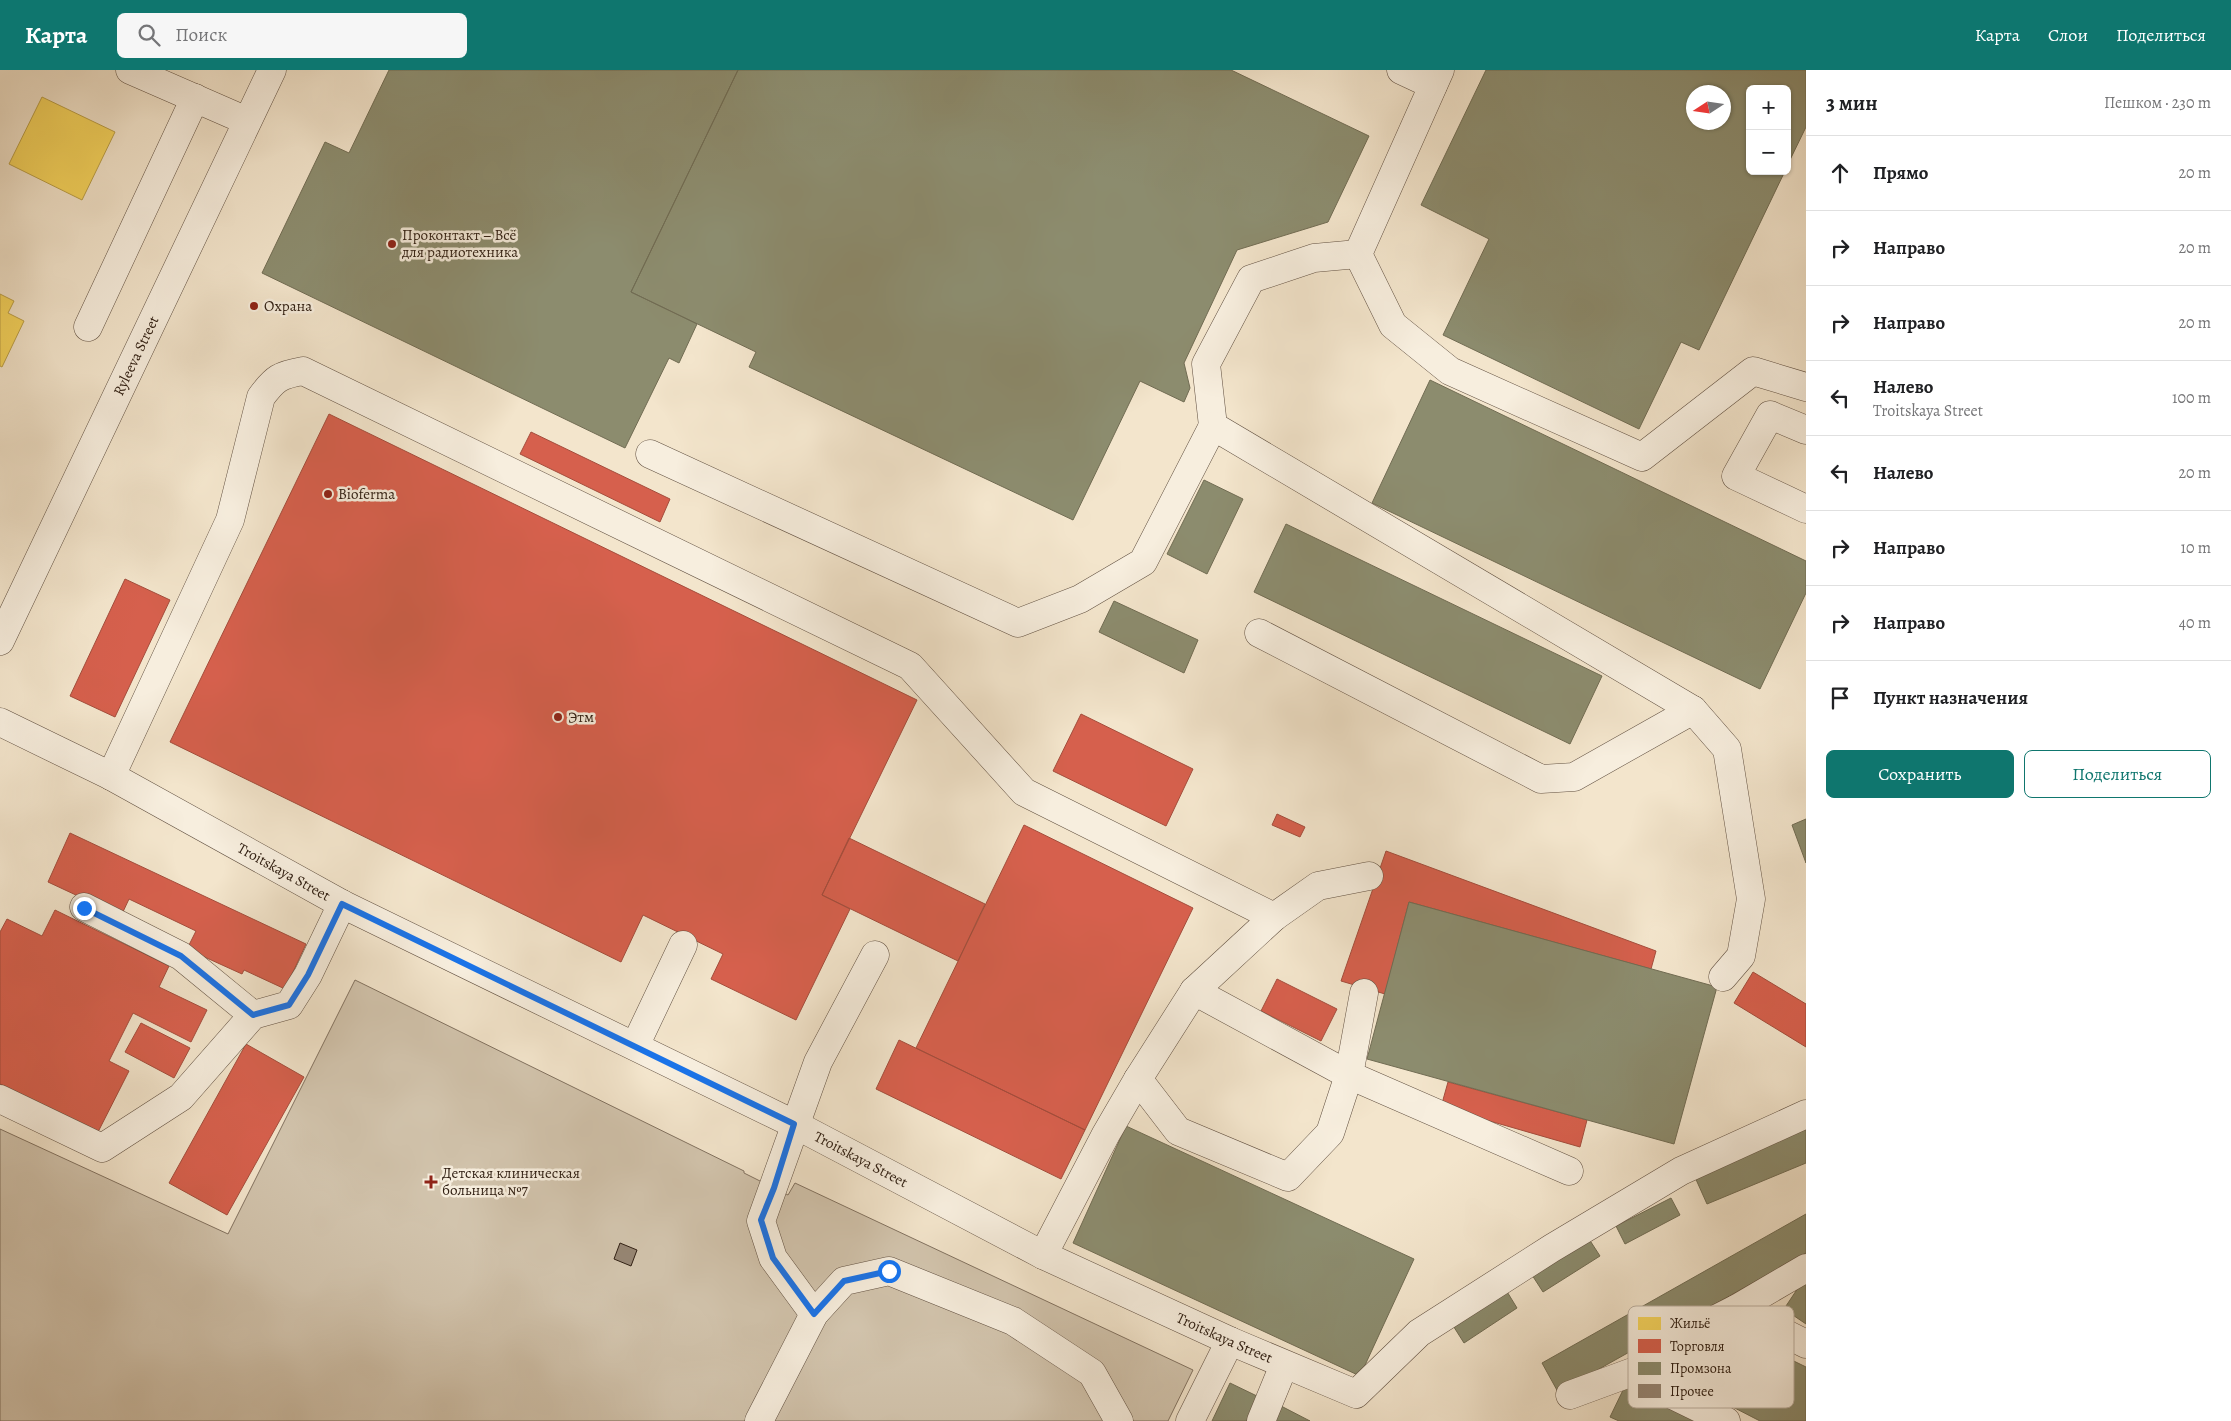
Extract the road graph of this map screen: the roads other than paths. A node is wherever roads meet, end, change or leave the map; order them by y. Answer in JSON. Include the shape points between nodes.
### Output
{"nodes":[{"id":1,"x":130,"y":70,"type":"edge"},
{"id":2,"x":272,"y":70,"type":"edge"},
{"id":3,"x":1401,"y":70,"type":"edge"},
{"id":4,"x":1436,"y":78,"type":"edge"},
{"id":5,"x":195,"y":98,"type":"junction"},
{"id":6,"x":247,"y":122,"type":"junction"},
{"id":7,"x":1358,"y":254,"type":"junction"},
{"id":8,"x":88,"y":327,"type":"dead end"},
{"id":9,"x":1806,"y":388,"type":"edge"},
{"id":10,"x":1213,"y":426,"type":"junction"},
{"id":11,"x":1806,"y":430,"type":"edge"},
{"id":12,"x":650,"y":454,"type":"dead end"},
{"id":13,"x":1806,"y":509,"type":"edge"},
{"id":14,"x":1259,"y":633,"type":"dead end"},
{"id":15,"x":0,"y":641,"type":"edge"},
{"id":16,"x":1692,"y":710,"type":"junction"},
{"id":17,"x":0,"y":722,"type":"edge"},
{"id":18,"x":111,"y":776,"type":"junction"},
{"id":19,"x":1369,"y":876,"type":"dead end"},
{"id":20,"x":342,"y":904,"type":"junction"},
{"id":21,"x":84,"y":908,"type":"dead end"},
{"id":22,"x":1274,"y":916,"type":"junction"},
{"id":23,"x":683,"y":945,"type":"dead end"},
{"id":24,"x":875,"y":956,"type":"dead end"},
{"id":25,"x":1723,"y":977,"type":"dead end"},
{"id":26,"x":1194,"y":991,"type":"junction"},
{"id":27,"x":1364,"y":993,"type":"dead end"},
{"id":28,"x":253,"y":1015,"type":"junction"},
{"id":29,"x":635,"y":1046,"type":"junction"},
{"id":30,"x":1349,"y":1076,"type":"junction"},
{"id":31,"x":1138,"y":1079,"type":"junction"},
{"id":32,"x":0,"y":1099,"type":"edge"},
{"id":33,"x":1806,"y":1114,"type":"edge"},
{"id":34,"x":794,"y":1124,"type":"junction"},
{"id":35,"x":1569,"y":1171,"type":"dead end"},
{"id":36,"x":1043,"y":1255,"type":"junction"},
{"id":37,"x":1806,"y":1268,"type":"edge"},
{"id":38,"x":1741,"y":1306,"type":"edge"},
{"id":39,"x":814,"y":1314,"type":"junction"},
{"id":40,"x":1794,"y":1338,"type":"edge"},
{"id":41,"x":1230,"y":1341,"type":"junction"},
{"id":42,"x":1806,"y":1344,"type":"edge"},
{"id":43,"x":1284,"y":1365,"type":"junction"},
{"id":44,"x":1628,"y":1374,"type":"edge"},
{"id":45,"x":1570,"y":1395,"type":"dead end"},
{"id":46,"x":1699,"y":1408,"type":"edge"},
{"id":47,"x":759,"y":1421,"type":"edge"},
{"id":48,"x":1119,"y":1421,"type":"edge"},
{"id":49,"x":1190,"y":1421,"type":"edge"},
{"id":50,"x":1261,"y":1421,"type":"edge"},
{"id":51,"x":1726,"y":1421,"type":"edge"}],
"edges":[{"from":1,"to":5,"type":"street"},
{"from":2,"to":6,"type":"street","name":"Ryleeva Street"},
{"from":3,"to":4,"type":"street"},
{"from":4,"to":7,"type":"street"},
{"from":5,"to":6,"type":"street"},
{"from":5,"to":8,"type":"street"},
{"from":6,"to":15,"type":"street","name":"Ryleeva Street"},
{"from":7,"to":9,"type":"street","via":[[1393,325],[1450,371],[1642,457],[1753,371]]},
{"from":7,"to":10,"type":"street","via":[[1314,258],[1251,279],[1206,364]]},
{"from":10,"to":12,"type":"street","via":[[1143,562],[1080,599],[1018,624]]},
{"from":10,"to":16,"type":"street"},
{"from":11,"to":13,"type":"street","via":[[1770,415],[1736,476]]},
{"from":14,"to":16,"type":"street","via":[[1541,778],[1574,777]]},
{"from":16,"to":25,"type":"street","via":[[1727,749],[1751,899],[1741,956]]},
{"from":17,"to":18,"type":"street","name":"Troitskaya Street"},
{"from":18,"to":20,"type":"street","name":"Troitskaya Street"},
{"from":18,"to":22,"type":"street","via":[[230,520],[261,397],[273,381],[285,374],[303,371],[910,666],[1024,792]]},
{"from":19,"to":22,"type":"street","via":[[1318,886]]},
{"from":20,"to":28,"type":"street","via":[[308,975],[289,1005]]},
{"from":20,"to":29,"type":"street","name":"Troitskaya Street"},
{"from":21,"to":28,"type":"street","via":[[181,956]]},
{"from":22,"to":26,"type":"street"},
{"from":23,"to":29,"type":"street"},
{"from":24,"to":34,"type":"street","via":[[818,1062]]},
{"from":26,"to":30,"type":"street"},
{"from":26,"to":31,"type":"street"},
{"from":27,"to":30,"type":"street"},
{"from":28,"to":32,"type":"street","via":[[181,1097],[102,1148]]},
{"from":29,"to":34,"type":"street","name":"Troitskaya Street"},
{"from":30,"to":31,"type":"street","via":[[1330,1133],[1288,1177],[1178,1131]]},
{"from":30,"to":35,"type":"street"},
{"from":31,"to":36,"type":"street"},
{"from":33,"to":43,"type":"street","name":"Troitskaya Street","via":[[1680,1171],[1552,1248],[1419,1333],[1356,1394]]},
{"from":34,"to":36,"type":"street","name":"Troitskaya Street"},
{"from":34,"to":39,"type":"street","via":[[761,1220],[773,1258]]},
{"from":36,"to":41,"type":"street","name":"Troitskaya Street"},
{"from":37,"to":38,"type":"street"},
{"from":39,"to":47,"type":"street"},
{"from":39,"to":48,"type":"street","via":[[844,1281],[889,1271],[1013,1321],[1092,1372]]},
{"from":40,"to":42,"type":"street"},
{"from":41,"to":43,"type":"street","name":"Troitskaya Street"},
{"from":41,"to":49,"type":"street"},
{"from":43,"to":50,"type":"street"},
{"from":44,"to":45,"type":"street"},
{"from":46,"to":51,"type":"street"}]}
